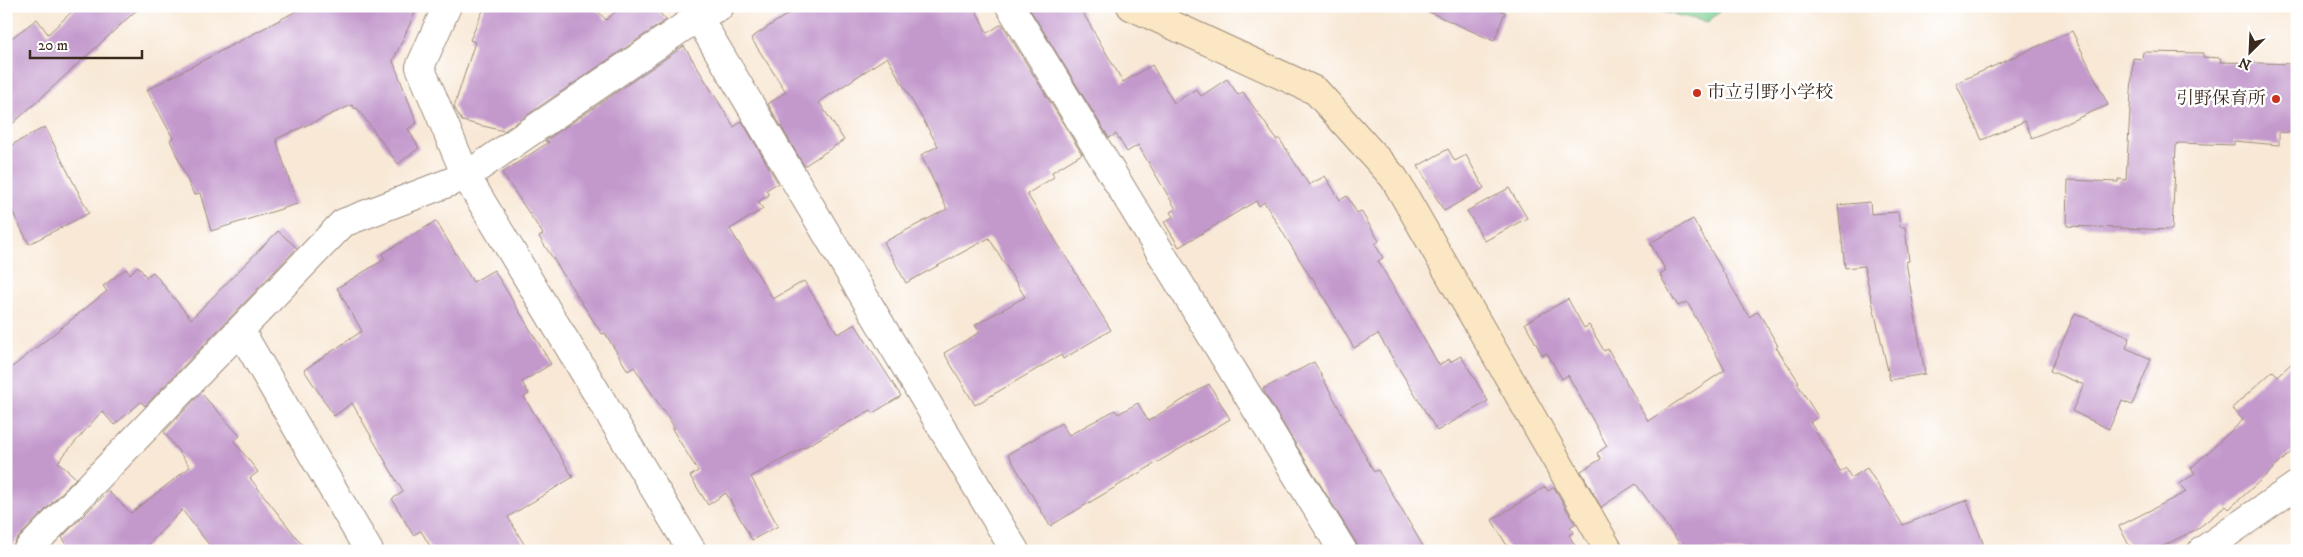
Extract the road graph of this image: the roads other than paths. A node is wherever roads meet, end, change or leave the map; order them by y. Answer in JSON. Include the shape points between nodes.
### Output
{"nodes":[{"id":1,"x":447,"y":6,"type":"edge"},
{"id":2,"x":1010,"y":6,"type":"edge"},
{"id":3,"x":1131,"y":6,"type":"edge"},
{"id":4,"x":709,"y":12,"type":"edge"},
{"id":5,"x":466,"y":176,"type":"junction"},
{"id":6,"x":240,"y":330,"type":"junction"},
{"id":7,"x":2297,"y":485,"type":"edge"},
{"id":8,"x":27,"y":551,"type":"edge"},
{"id":9,"x":369,"y":551,"type":"edge"},
{"id":10,"x":692,"y":551,"type":"edge"},
{"id":11,"x":1015,"y":551,"type":"edge"},
{"id":12,"x":1343,"y":551,"type":"edge"},
{"id":13,"x":1609,"y":551,"type":"edge"},
{"id":14,"x":2202,"y":551,"type":"edge"}],
"edges":[{"from":1,"to":5,"type":"street","via":[[420,67]]},
{"from":2,"to":12,"type":"street"},
{"from":3,"to":13,"type":"street","via":[[1316,91],[1394,178]]},
{"from":4,"to":5,"type":"street"},
{"from":4,"to":11,"type":"street"},
{"from":5,"to":6,"type":"street","via":[[343,223]]},
{"from":5,"to":10,"type":"street"},
{"from":6,"to":8,"type":"street"},
{"from":6,"to":9,"type":"street"},
{"from":7,"to":14,"type":"street"}]}
